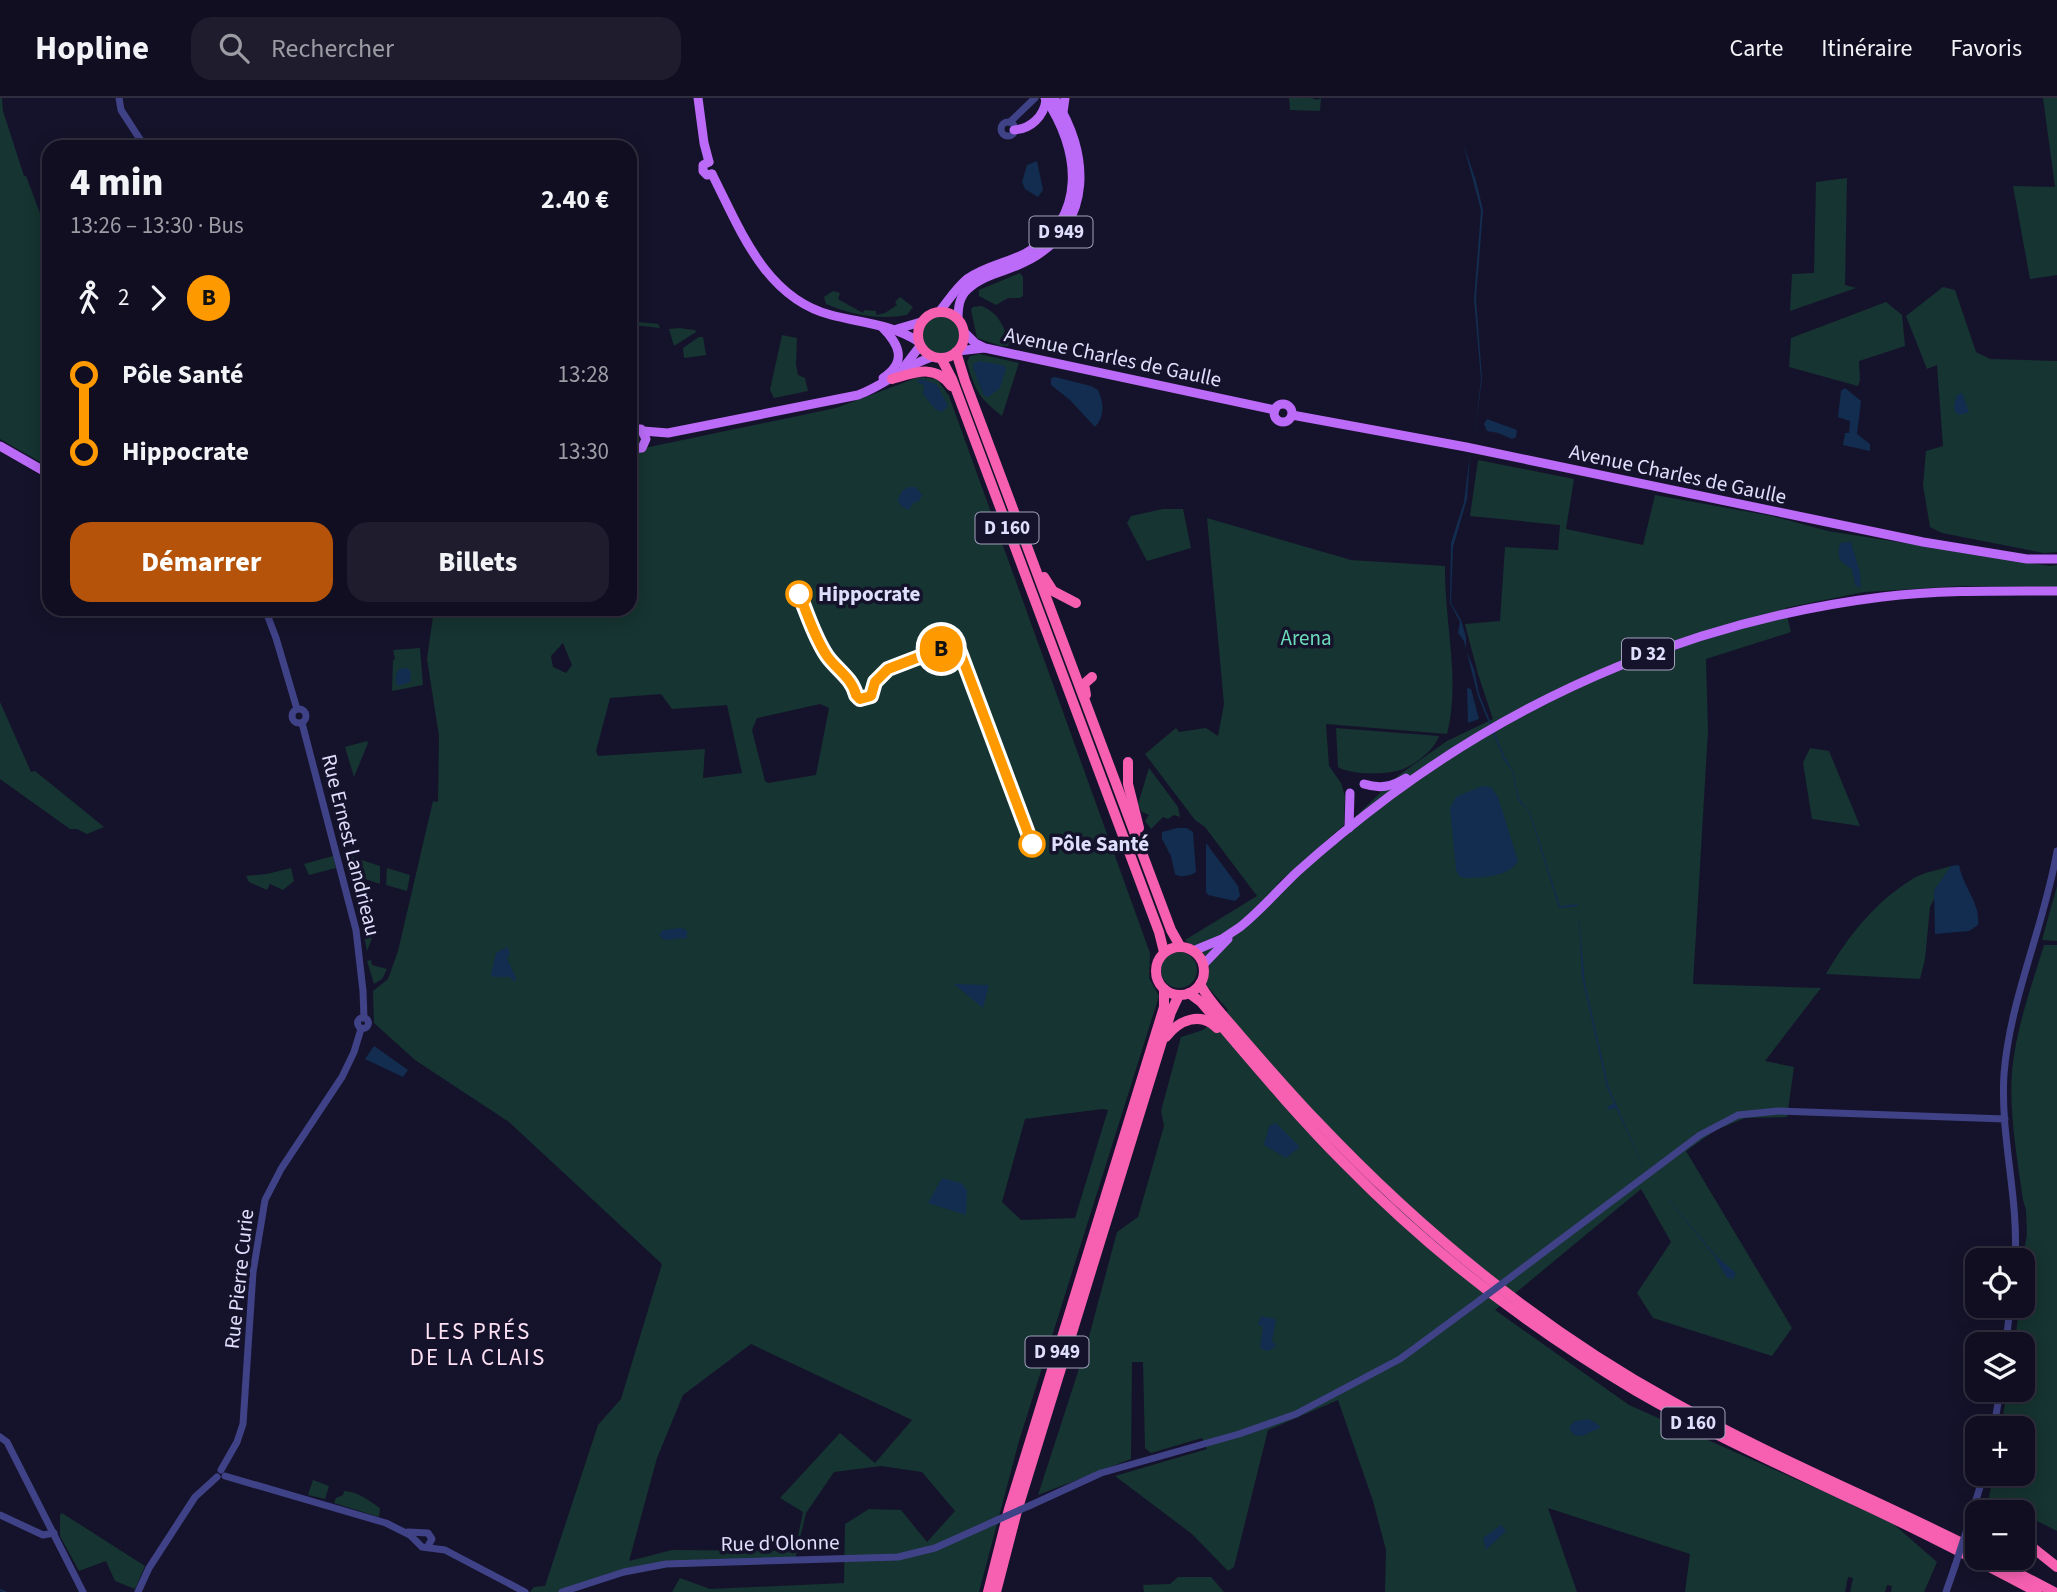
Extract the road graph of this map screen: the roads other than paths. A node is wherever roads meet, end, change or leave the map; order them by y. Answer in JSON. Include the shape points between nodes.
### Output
{"nodes":[{"id":1,"x":119,"y":98,"type":"edge"},
{"id":2,"x":698,"y":98,"type":"edge"},
{"id":3,"x":1035,"y":98,"type":"edge"},
{"id":4,"x":1065,"y":98,"type":"edge"},
{"id":5,"x":1048,"y":99,"type":"edge"},
{"id":6,"x":1042,"y":115,"type":"junction"},
{"id":7,"x":1060,"y":115,"type":"junction"},
{"id":8,"x":1012,"y":126,"type":"joint"},
{"id":9,"x":140,"y":140,"type":"edge"},
{"id":10,"x":939,"y":312,"type":"junction"},
{"id":11,"x":958,"y":319,"type":"junction"},
{"id":12,"x":921,"y":322,"type":"junction"},
{"id":13,"x":881,"y":326,"type":"junction"},
{"id":14,"x":897,"y":329,"type":"junction"},
{"id":15,"x":964,"y":332,"type":"junction"},
{"id":16,"x":919,"y":344,"type":"junction"},
{"id":17,"x":985,"y":348,"type":"junction"},
{"id":18,"x":957,"y":352,"type":"junction"},
{"id":19,"x":937,"y":358,"type":"junction"},
{"id":20,"x":894,"y":378,"type":"junction"},
{"id":21,"x":858,"y":395,"type":"junction"},
{"id":22,"x":958,"y":397,"type":"junction"},
{"id":23,"x":637,"y":428,"type":"edge"},
{"id":24,"x":643,"y":431,"type":"junction"},
{"id":25,"x":668,"y":433,"type":"junction"},
{"id":26,"x":646,"y":443,"type":"junction"},
{"id":27,"x":0,"y":446,"type":"edge"},
{"id":28,"x":637,"y":450,"type":"edge"},
{"id":29,"x":42,"y":470,"type":"edge"},
{"id":30,"x":1015,"y":512,"type":"junction"},
{"id":31,"x":2057,"y":559,"type":"edge"},
{"id":32,"x":2055,"y":592,"type":"edge"},
{"id":33,"x":1076,"y":603,"type":"dead end"},
{"id":34,"x":268,"y":616,"type":"edge"},
{"id":35,"x":1092,"y":677,"type":"dead end"},
{"id":36,"x":1090,"y":715,"type":"junction"},
{"id":37,"x":1441,"y":760,"type":"junction"},
{"id":38,"x":1128,"y":761,"type":"dead end"},
{"id":39,"x":1364,"y":784,"type":"dead end"},
{"id":40,"x":1349,"y":793,"type":"dead end"},
{"id":41,"x":1349,"y":828,"type":"junction"},
{"id":42,"x":2057,"y":852,"type":"edge"},
{"id":43,"x":1159,"y":898,"type":"junction"},
{"id":44,"x":1240,"y":927,"type":"junction"},
{"id":45,"x":1180,"y":946,"type":"junction"},
{"id":46,"x":1194,"y":951,"type":"junction"},
{"id":47,"x":1164,"y":952,"type":"junction"},
{"id":48,"x":1203,"y":965,"type":"junction"},
{"id":49,"x":1200,"y":984,"type":"junction"},
{"id":50,"x":1164,"y":989,"type":"junction"},
{"id":51,"x":1184,"y":994,"type":"junction"},
{"id":52,"x":361,"y":1028,"type":"joint"},
{"id":53,"x":1161,"y":1045,"type":"junction"},
{"id":54,"x":1245,"y":1054,"type":"junction"},
{"id":55,"x":2005,"y":1119,"type":"junction"},
{"id":56,"x":2015,"y":1248,"type":"edge"},
{"id":57,"x":0,"y":1437,"type":"edge"},
{"id":58,"x":221,"y":1474,"type":"junction"},
{"id":59,"x":0,"y":1515,"type":"edge"},
{"id":60,"x":54,"y":1533,"type":"junction"},
{"id":61,"x":1965,"y":1535,"type":"edge"},
{"id":62,"x":419,"y":1536,"type":"junction"},
{"id":63,"x":430,"y":1542,"type":"junction"},
{"id":64,"x":1965,"y":1545,"type":"edge"},
{"id":65,"x":2035,"y":1550,"type":"edge"},
{"id":66,"x":2057,"y":1567,"type":"edge"},
{"id":67,"x":2012,"y":1570,"type":"edge"},
{"id":68,"x":83,"y":1592,"type":"edge"},
{"id":69,"x":138,"y":1592,"type":"edge"},
{"id":70,"x":525,"y":1592,"type":"edge"},
{"id":71,"x":562,"y":1592,"type":"edge"},
{"id":72,"x":988,"y":1592,"type":"edge"},
{"id":73,"x":996,"y":1592,"type":"edge"},
{"id":74,"x":1946,"y":1592,"type":"edge"},
{"id":75,"x":2037,"y":1592,"type":"edge"},
{"id":76,"x":2054,"y":1592,"type":"edge"}],
"edges":[{"from":1,"to":9,"type":"street","via":[[121,110]]},
{"from":2,"to":13,"type":"main road","via":[[704,143],[709,162],[716,167],[712,174],[763,267],[784,290],[811,307]]},
{"from":3,"to":8,"type":"street"},
{"from":4,"to":7,"type":"main road"},
{"from":5,"to":6,"type":"main road"},
{"from":5,"to":7,"type":"main road","number":"D 949"},
{"from":6,"to":7,"type":"main road"},
{"from":6,"to":8,"type":"main road","via":[[1024,128]]},
{"from":7,"to":10,"type":"main road","number":"D 949","via":[[1073,173],[1069,201],[1056,226],[1028,252],[966,280]]},
{"from":7,"to":11,"type":"main road","number":"D 949","via":[[1076,141],[1081,173],[1068,222],[1041,253],[970,288],[962,296]]},
{"from":10,"to":11,"type":"highway"},
{"from":10,"to":12,"type":"highway"},
{"from":11,"to":15,"type":"highway"},
{"from":12,"to":14,"type":"main road"},
{"from":12,"to":16,"type":"highway"},
{"from":13,"to":14,"type":"main road"},
{"from":13,"to":21,"type":"main road","via":[[897,346],[897,363]]},
{"from":14,"to":16,"type":"main road"},
{"from":15,"to":17,"type":"main road"},
{"from":15,"to":18,"type":"highway"},
{"from":16,"to":19,"type":"highway"},
{"from":16,"to":20,"type":"main road"},
{"from":17,"to":18,"type":"main road"},
{"from":17,"to":31,"type":"main road","name":"Avenue Charles de Gaulle","via":[[1275,410],[1285,405],[1292,415],[1923,542],[2027,559]]},
{"from":18,"to":19,"type":"highway"},
{"from":18,"to":30,"type":"highway","number":"D 160"},
{"from":19,"to":20,"type":"main road"},
{"from":19,"to":22,"type":"highway","number":"D 160","via":[[950,373]]},
{"from":20,"to":21,"type":"main road"},
{"from":20,"to":22,"type":"highway","number":"D 160","via":[[930,371],[945,378]]},
{"from":21,"to":25,"type":"main road"},
{"from":22,"to":47,"type":"highway","number":"D 160"},
{"from":23,"to":24,"type":"main road"},
{"from":24,"to":25,"type":"main road"},
{"from":24,"to":26,"type":"main road"},
{"from":25,"to":26,"type":"main road"},
{"from":26,"to":28,"type":"main road"},
{"from":27,"to":29,"type":"main road"},
{"from":30,"to":33,"type":"highway","via":[[1049,586]]},
{"from":30,"to":36,"type":"highway","number":"D 160"},
{"from":32,"to":37,"type":"main road","number":"D 32","via":[[1978,590],[1890,596],[1723,628],[1630,660],[1558,692]]},
{"from":34,"to":52,"type":"street","name":"Rue Ernest Landrieau","via":[[297,709],[306,713],[302,723],[356,930],[364,1018],[369,1024]]},
{"from":35,"to":36,"type":"highway","via":[[1084,684]]},
{"from":36,"to":43,"type":"highway","number":"D 160"},
{"from":37,"to":39,"type":"main road","via":[[1392,785],[1376,788]]},
{"from":37,"to":41,"type":"main road","number":"D 32"},
{"from":38,"to":43,"type":"highway","via":[[1129,793]]},
{"from":40,"to":41,"type":"main road"},
{"from":41,"to":44,"type":"main road","number":"D 32"},
{"from":42,"to":55,"type":"street","via":[[2011,1026],[2004,1072]]},
{"from":43,"to":45,"type":"highway","number":"D 160"},
{"from":44,"to":46,"type":"main road","number":"D 32"},
{"from":44,"to":48,"type":"main road","number":"D 32"},
{"from":45,"to":46,"type":"highway"},
{"from":45,"to":47,"type":"highway"},
{"from":46,"to":48,"type":"highway"},
{"from":47,"to":50,"type":"highway","via":[[1156,970]]},
{"from":48,"to":49,"type":"highway"},
{"from":49,"to":51,"type":"highway"},
{"from":49,"to":64,"type":"highway","number":"D 160","via":[[1280,1082],[1366,1172],[1442,1242],[1533,1314],[1674,1404]]},
{"from":50,"to":51,"type":"highway"},
{"from":50,"to":72,"type":"highway","number":"D 949","via":[[1163,1012],[1009,1509]]},
{"from":51,"to":53,"type":"highway","number":"D 949","via":[[1173,1005]]},
{"from":51,"to":54,"type":"highway","number":"D 160","via":[[1201,1002]]},
{"from":52,"to":58,"type":"street","name":"Rue Pierre Curie","via":[[342,1077],[265,1200],[258,1233],[243,1424]]},
{"from":53,"to":54,"type":"highway","via":[[1175,1026],[1200,1019],[1213,1023]]},
{"from":53,"to":73,"type":"highway","number":"D 949"},
{"from":54,"to":75,"type":"highway","number":"D 160","via":[[1383,1201],[1477,1282],[1563,1345],[1699,1426]]},
{"from":55,"to":56,"type":"street"},
{"from":55,"to":71,"type":"street","name":"Rue d'Olonne","bridge":true,"via":[[1779,1111],[1738,1115],[1700,1135],[1400,1359],[1296,1414],[1101,1473],[935,1548],[898,1558],[666,1564]]},
{"from":57,"to":60,"type":"street","via":[[7,1442]]},
{"from":58,"to":62,"type":"street"},
{"from":58,"to":69,"type":"street","via":[[196,1495]]},
{"from":59,"to":60,"type":"street","via":[[43,1535]]},
{"from":60,"to":68,"type":"street"},
{"from":61,"to":74,"type":"street","bridge":true},
{"from":62,"to":63,"type":"street","via":[[428,1533]]},
{"from":62,"to":63,"type":"street","via":[[422,1547]]},
{"from":63,"to":70,"type":"street"},
{"from":65,"to":66,"type":"highway"},
{"from":67,"to":76,"type":"highway"}]}
